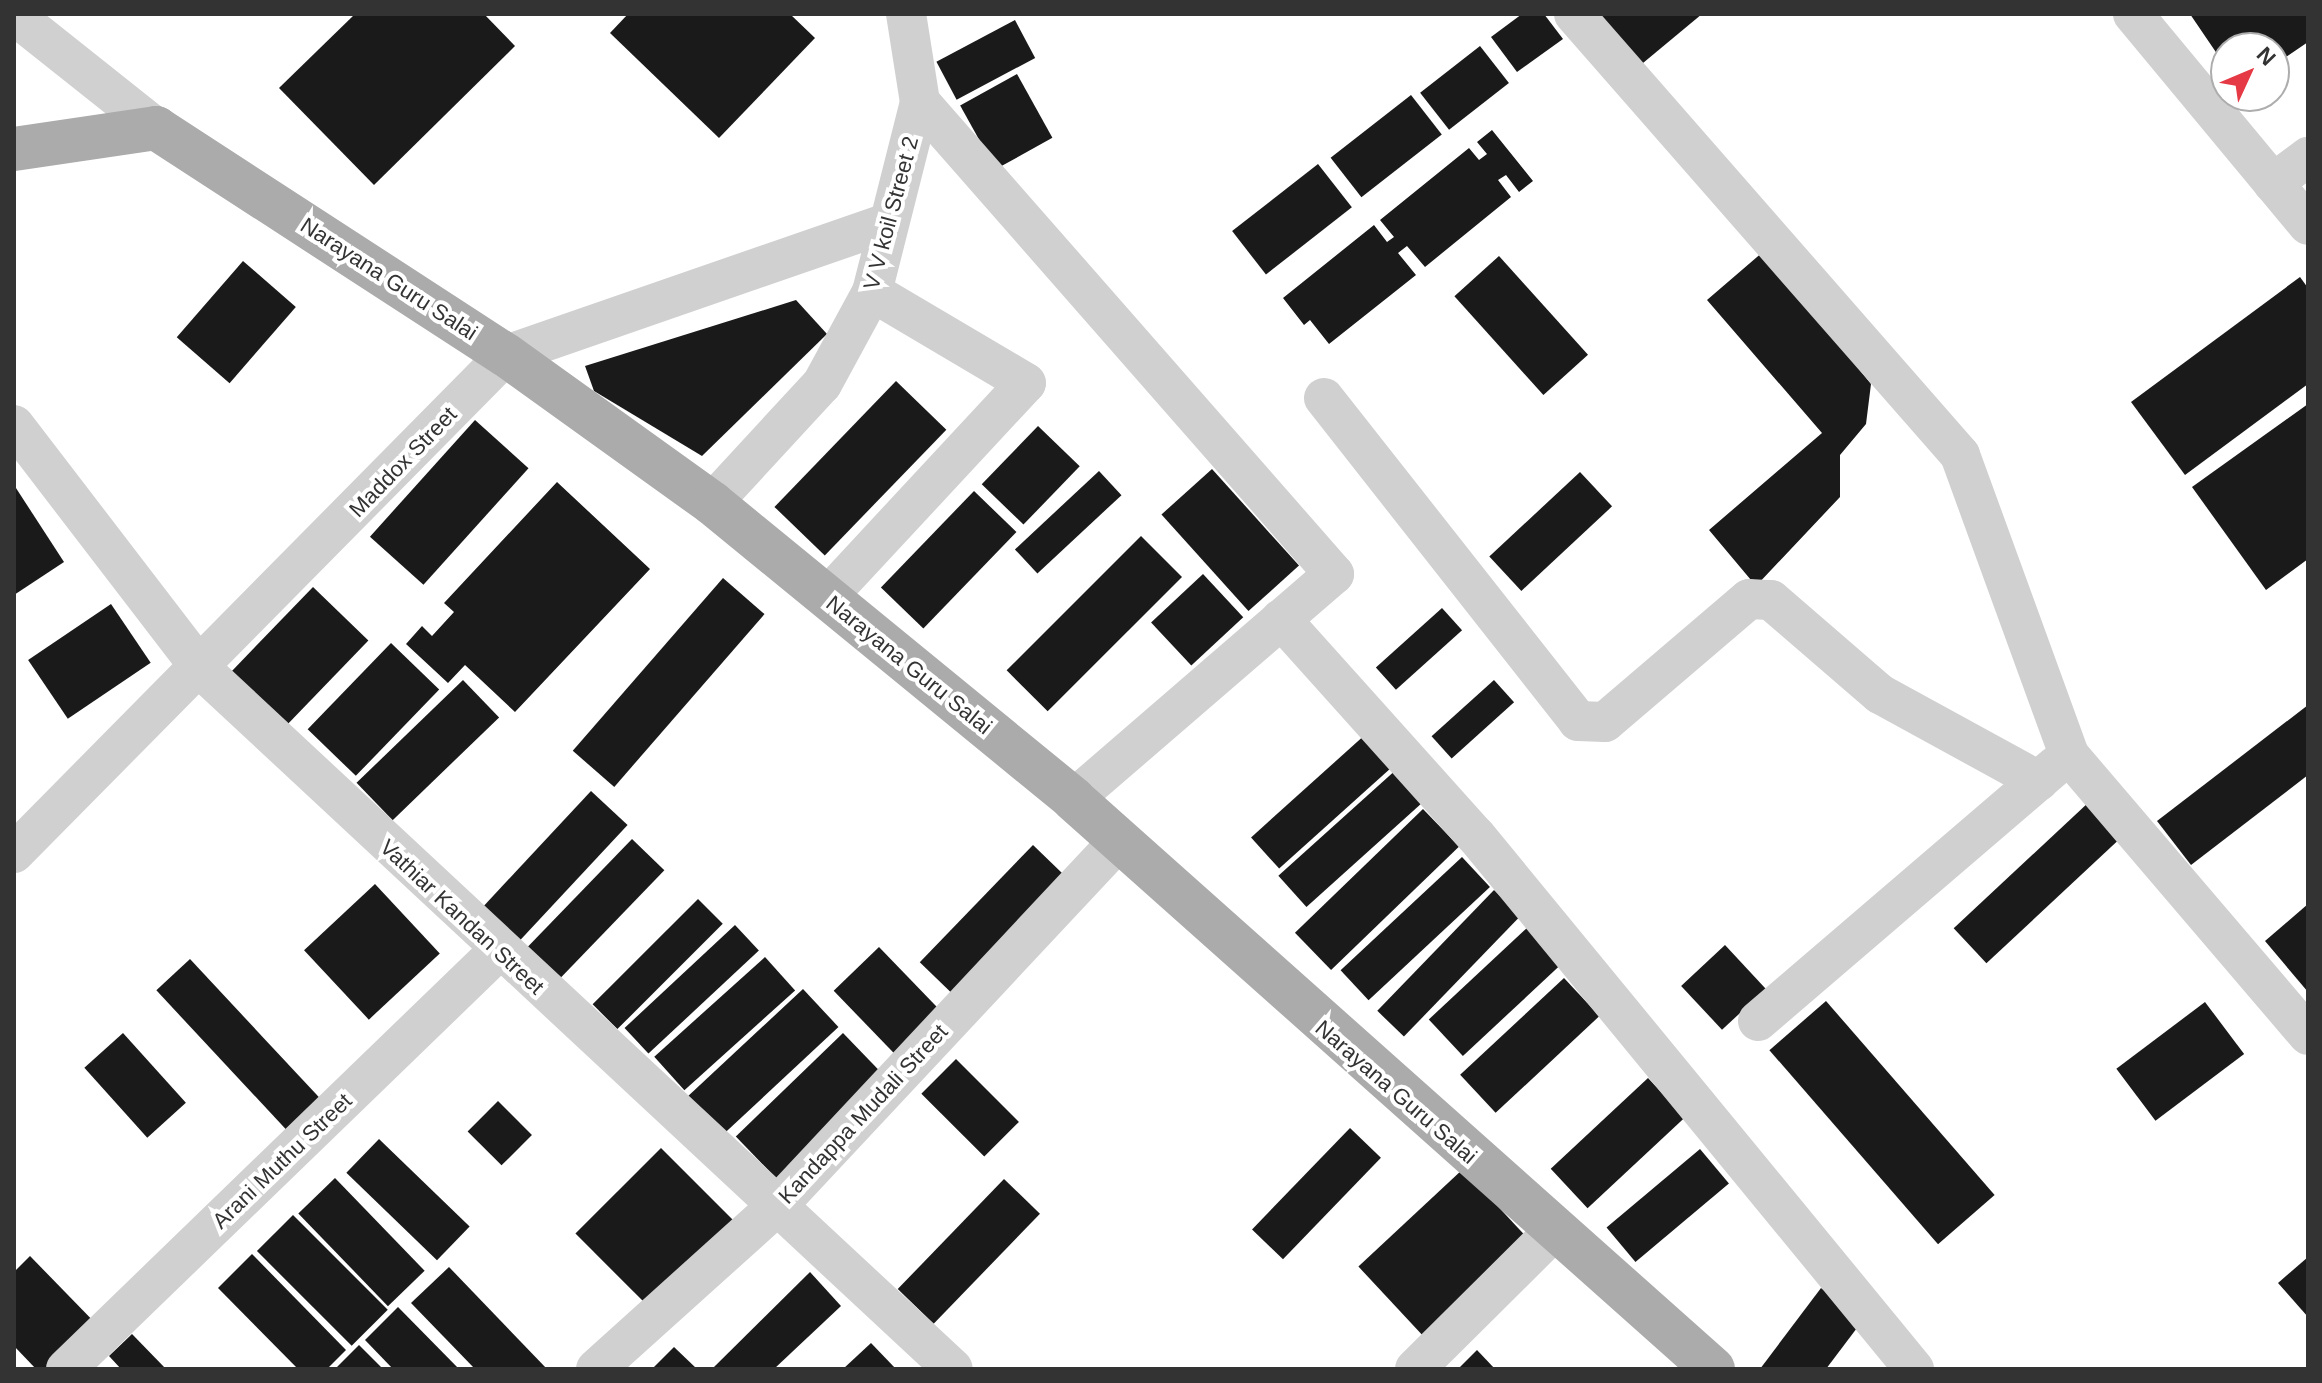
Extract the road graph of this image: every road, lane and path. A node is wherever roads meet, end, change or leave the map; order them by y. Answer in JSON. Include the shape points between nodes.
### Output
{"nodes":[{"id":1,"x":906,"y":14,"type":"edge"},
{"id":2,"x":1574,"y":14,"type":"edge"},
{"id":3,"x":2133,"y":14,"type":"edge"},
{"id":4,"x":14,"y":15,"type":"edge"},
{"id":5,"x":920,"y":102,"type":"junction"},
{"id":6,"x":156,"y":128,"type":"junction"},
{"id":7,"x":14,"y":149,"type":"edge"},
{"id":8,"x":2308,"y":157,"type":"edge"},
{"id":9,"x":2273,"y":183,"type":"junction"},
{"id":10,"x":887,"y":223,"type":"junction"},
{"id":11,"x":2308,"y":225,"type":"edge"},
{"id":12,"x":872,"y":292,"type":"junction"},
{"id":13,"x":506,"y":355,"type":"junction"},
{"id":14,"x":1324,"y":398,"type":"dead end"},
{"id":15,"x":14,"y":425,"type":"edge"},
{"id":16,"x":712,"y":503,"type":"junction"},
{"id":17,"x":827,"y":597,"type":"junction"},
{"id":18,"x":1281,"y":619,"type":"junction"},
{"id":19,"x":201,"y":669,"type":"junction"},
{"id":20,"x":2069,"y":755,"type":"junction"},
{"id":21,"x":2039,"y":781,"type":"junction"},
{"id":22,"x":1073,"y":799,"type":"junction"},
{"id":23,"x":1116,"y":844,"type":"junction"},
{"id":24,"x":14,"y":853,"type":"edge"},
{"id":25,"x":497,"y":952,"type":"junction"},
{"id":26,"x":1758,"y":1021,"type":"dead end"},
{"id":27,"x":2308,"y":1035,"type":"edge"},
{"id":28,"x":777,"y":1206,"type":"junction"},
{"id":29,"x":1554,"y":1231,"type":"junction"},
{"id":30,"x":66,"y":1369,"type":"edge"},
{"id":31,"x":596,"y":1369,"type":"edge"},
{"id":32,"x":953,"y":1369,"type":"edge"},
{"id":33,"x":1415,"y":1369,"type":"edge"},
{"id":34,"x":1713,"y":1369,"type":"edge"},
{"id":35,"x":1914,"y":1369,"type":"edge"}],
"edges":[{"from":1,"to":5,"type":"street","name":"V V koil Street 2"},
{"from":2,"to":20,"type":"street","via":[[1960,455]]},
{"from":3,"to":9,"type":"street"},
{"from":4,"to":6,"type":"street"},
{"from":5,"to":10,"type":"street","name":"V V koil Street 2"},
{"from":5,"to":18,"type":"street","via":[[1334,574]]},
{"from":6,"to":7,"type":"main road"},
{"from":6,"to":13,"type":"main road","name":"Narayana Guru Salai"},
{"from":8,"to":9,"type":"street"},
{"from":9,"to":11,"type":"street"},
{"from":10,"to":12,"type":"street","name":"V V koil Street 2"},
{"from":10,"to":13,"type":"street","name":"Maddox Street"},
{"from":12,"to":16,"type":"street","name":"V V koil Street 2","via":[[822,384]]},
{"from":12,"to":17,"type":"street","via":[[1026,383]]},
{"from":13,"to":16,"type":"main road","name":"Narayana Guru Salai"},
{"from":13,"to":19,"type":"street","name":"Maddox Street"},
{"from":14,"to":21,"type":"street","via":[[1578,721],[1605,722],[1749,599],[1771,600],[1880,694]]},
{"from":15,"to":19,"type":"street","name":"Vathiar Kandan Street"},
{"from":16,"to":17,"type":"main road","name":"Narayana Guru Salai"},
{"from":17,"to":22,"type":"main road","name":"Narayana Guru Salai"},
{"from":18,"to":22,"type":"street"},
{"from":18,"to":35,"type":"street","via":[[1476,836]]},
{"from":19,"to":24,"type":"street","name":"Maddox Street"},
{"from":19,"to":25,"type":"street","name":"Vathiar Kandan Street"},
{"from":20,"to":21,"type":"street"},
{"from":20,"to":27,"type":"street"},
{"from":21,"to":26,"type":"street"},
{"from":22,"to":23,"type":"main road","name":"Narayana Guru Salai"},
{"from":23,"to":28,"type":"street","name":"Kandappa Mudali Street"},
{"from":23,"to":29,"type":"main road","name":"Narayana Guru Salai"},
{"from":25,"to":28,"type":"street","name":"Vathiar Kandan Street"},
{"from":25,"to":30,"type":"street","name":"Arani Muthu Street"},
{"from":28,"to":31,"type":"street","name":"Kandappa Mudali Street"},
{"from":28,"to":32,"type":"street","name":"Vathiar Kandan Street"},
{"from":29,"to":33,"type":"street"},
{"from":29,"to":34,"type":"main road","name":"Narayana Guru Salai"}]}
